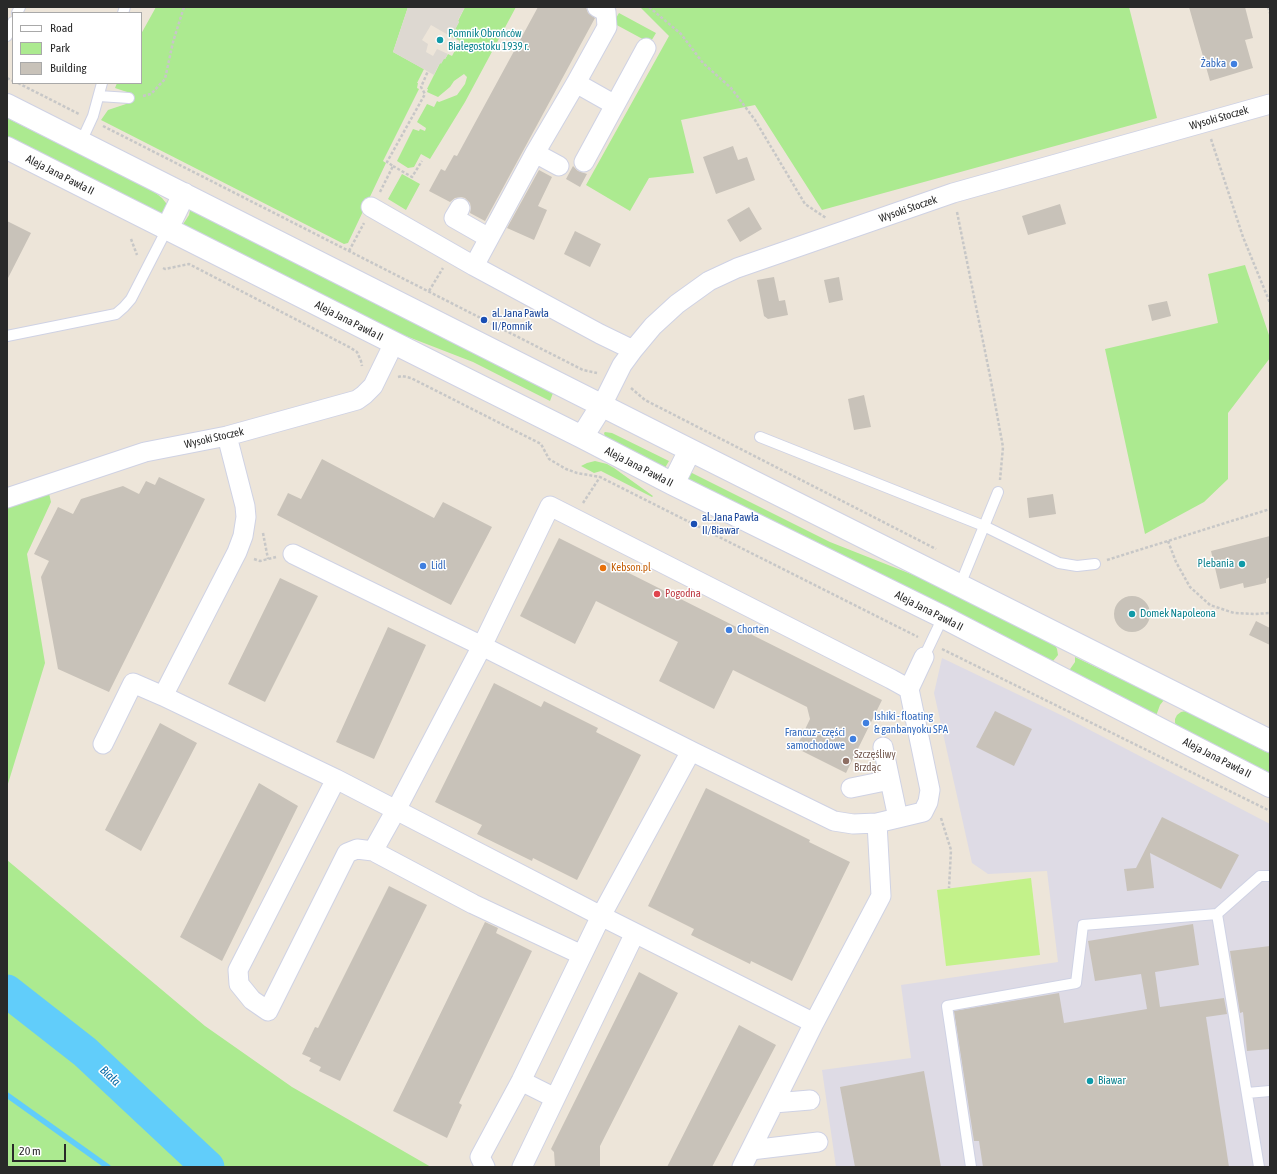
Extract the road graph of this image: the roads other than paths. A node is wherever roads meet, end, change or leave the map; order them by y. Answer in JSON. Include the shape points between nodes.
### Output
{"nodes":[{"id":1,"x":597,"y":7,"type":"edge"},
{"id":2,"x":12,"y":24,"type":"edge"},
{"id":3,"x":7,"y":36,"type":"edge"},
{"id":4,"x":646,"y":48,"type":"dead end"},
{"id":5,"x":102,"y":84,"type":"edge"},
{"id":6,"x":576,"y":84,"type":"junction"},
{"id":7,"x":98,"y":96,"type":"junction"},
{"id":8,"x":129,"y":98,"type":"road end"},
{"id":9,"x":1270,"y":104,"type":"edge"},
{"id":10,"x":7,"y":105,"type":"edge"},
{"id":11,"x":615,"y":105,"type":"junction"},
{"id":12,"x":81,"y":142,"type":"junction"},
{"id":13,"x":7,"y":148,"type":"edge"},
{"id":14,"x":535,"y":153,"type":"junction"},
{"id":15,"x":584,"y":162,"type":"dead end"},
{"id":16,"x":559,"y":166,"type":"dead end"},
{"id":17,"x":184,"y":194,"type":"junction"},
{"id":18,"x":371,"y":207,"type":"road end"},
{"id":19,"x":460,"y":208,"type":"dead end"},
{"id":20,"x":167,"y":229,"type":"junction"},
{"id":21,"x":489,"y":238,"type":"junction"},
{"id":22,"x":474,"y":266,"type":"junction"},
{"id":23,"x":7,"y":336,"type":"edge"},
{"id":24,"x":394,"y":343,"type":"junction"},
{"id":25,"x":632,"y":350,"type":"junction"},
{"id":26,"x":602,"y":405,"type":"junction"},
{"id":27,"x":227,"y":436,"type":"junction"},
{"id":28,"x":582,"y":437,"type":"junction"},
{"id":29,"x":760,"y":437,"type":"dead end"},
{"id":30,"x":690,"y":450,"type":"junction"},
{"id":31,"x":673,"y":484,"type":"junction"},
{"id":32,"x":998,"y":492,"type":"road end"},
{"id":33,"x":7,"y":498,"type":"edge"},
{"id":34,"x":984,"y":526,"type":"junction"},
{"id":35,"x":293,"y":554,"type":"road end"},
{"id":36,"x":1095,"y":564,"type":"road end"},
{"id":37,"x":960,"y":585,"type":"junction"},
{"id":38,"x":943,"y":618,"type":"junction"},
{"id":39,"x":482,"y":646,"type":"junction"},
{"id":40,"x":928,"y":650,"type":"joint"},
{"id":41,"x":909,"y":689,"type":"junction"},
{"id":42,"x":163,"y":696,"type":"junction"},
{"id":43,"x":1270,"y":741,"type":"edge"},
{"id":44,"x":103,"y":744,"type":"dead end"},
{"id":45,"x":883,"y":747,"type":"dead end"},
{"id":46,"x":691,"y":751,"type":"junction"},
{"id":47,"x":336,"y":779,"type":"junction"},
{"id":48,"x":890,"y":780,"type":"junction"},
{"id":49,"x":1270,"y":786,"type":"edge"},
{"id":50,"x":851,"y":788,"type":"dead end"},
{"id":51,"x":396,"y":810,"type":"junction"},
{"id":52,"x":898,"y":818,"type":"junction"},
{"id":53,"x":877,"y":823,"type":"junction"},
{"id":54,"x":373,"y":851,"type":"junction"},
{"id":55,"x":1270,"y":876,"type":"edge"},
{"id":56,"x":1217,"y":914,"type":"junction"},
{"id":57,"x":601,"y":916,"type":"junction"},
{"id":58,"x":635,"y":933,"type":"junction"},
{"id":59,"x":582,"y":955,"type":"junction"},
{"id":60,"x":814,"y":1023,"type":"junction"},
{"id":61,"x":521,"y":1081,"type":"junction"},
{"id":62,"x":1270,"y":1091,"type":"edge"},
{"id":63,"x":1247,"y":1093,"type":"junction"},
{"id":64,"x":555,"y":1098,"type":"junction"},
{"id":65,"x":810,"y":1100,"type":"dead end"},
{"id":66,"x":774,"y":1103,"type":"junction"},
{"id":67,"x":818,"y":1142,"type":"dead end"},
{"id":68,"x":751,"y":1150,"type":"junction"},
{"id":69,"x":485,"y":1167,"type":"edge"},
{"id":70,"x":522,"y":1167,"type":"edge"},
{"id":71,"x":742,"y":1167,"type":"edge"},
{"id":72,"x":972,"y":1167,"type":"edge"},
{"id":73,"x":1260,"y":1167,"type":"edge"}],
"edges":[{"from":1,"to":6,"type":"street","via":[[606,12],[607,27]]},
{"from":2,"to":3,"type":"lane"},
{"from":4,"to":11,"type":"street"},
{"from":5,"to":7,"type":"lane"},
{"from":6,"to":11,"type":"street"},
{"from":6,"to":14,"type":"street"},
{"from":7,"to":8,"type":"lane"},
{"from":7,"to":12,"type":"lane"},
{"from":9,"to":25,"type":"street","name":"Wysoki Stoczek","via":[[953,193],[737,268],[709,281],[677,304]]},
{"from":10,"to":12,"type":"main road"},
{"from":11,"to":15,"type":"street"},
{"from":12,"to":17,"type":"main road"},
{"from":13,"to":20,"type":"main road","name":"Aleja Jana Pawła II"},
{"from":14,"to":16,"type":"street"},
{"from":14,"to":21,"type":"street"},
{"from":17,"to":20,"type":"main road"},
{"from":17,"to":26,"type":"main road"},
{"from":18,"to":22,"type":"street"},
{"from":19,"to":21,"type":"street","via":[[454,218]]},
{"from":20,"to":23,"type":"lane","via":[[130,298],[116,314]]},
{"from":20,"to":24,"type":"main road","name":"Aleja Jana Pawła II"},
{"from":21,"to":22,"type":"street"},
{"from":22,"to":25,"type":"street"},
{"from":24,"to":27,"type":"street","name":"Wysoki Stoczek","via":[[373,386],[357,400]]},
{"from":24,"to":28,"type":"main road","name":"Aleja Jana Pawła II"},
{"from":25,"to":26,"type":"street","name":"Wysoki Stoczek","via":[[622,365],[622,385]]},
{"from":26,"to":28,"type":"main road"},
{"from":26,"to":30,"type":"main road"},
{"from":27,"to":33,"type":"street","name":"Wysoki Stoczek","via":[[145,452]]},
{"from":27,"to":42,"type":"street","via":[[245,506],[243,536],[237,553]]},
{"from":28,"to":31,"type":"main road","name":"Aleja Jana Pawła II"},
{"from":29,"to":34,"type":"lane"},
{"from":30,"to":31,"type":"main road"},
{"from":30,"to":37,"type":"main road"},
{"from":31,"to":38,"type":"main road","name":"Aleja Jana Pawła II"},
{"from":32,"to":34,"type":"lane"},
{"from":34,"to":36,"type":"lane","via":[[1059,563],[1077,566]]},
{"from":34,"to":37,"type":"lane"},
{"from":35,"to":39,"type":"street"},
{"from":37,"to":43,"type":"main road"},
{"from":38,"to":40,"type":"lane"},
{"from":38,"to":49,"type":"main road","name":"Aleja Jana Pawła II"},
{"from":39,"to":41,"type":"street","via":[[550,506]]},
{"from":39,"to":46,"type":"street"},
{"from":39,"to":51,"type":"street"},
{"from":40,"to":41,"type":"street"},
{"from":41,"to":52,"type":"street","via":[[930,790],[928,802],[922,812]]},
{"from":42,"to":44,"type":"street","via":[[134,682]]},
{"from":42,"to":47,"type":"street"},
{"from":45,"to":48,"type":"street"},
{"from":46,"to":53,"type":"street","via":[[834,821],[853,824]]},
{"from":46,"to":57,"type":"street"},
{"from":47,"to":51,"type":"street"},
{"from":47,"to":54,"type":"street","via":[[238,970],[239,984],[252,1000],[268,1011],[347,853],[357,849]]},
{"from":48,"to":50,"type":"street"},
{"from":48,"to":52,"type":"street"},
{"from":51,"to":54,"type":"street"},
{"from":51,"to":57,"type":"street"},
{"from":52,"to":53,"type":"street"},
{"from":53,"to":60,"type":"street","via":[[881,896]]},
{"from":54,"to":59,"type":"street","via":[[473,904]]},
{"from":55,"to":56,"type":"lane","via":[[1260,876]]},
{"from":56,"to":63,"type":"lane"},
{"from":56,"to":72,"type":"lane","via":[[1083,925],[1076,983],[947,1006]]},
{"from":57,"to":58,"type":"street"},
{"from":57,"to":59,"type":"street"},
{"from":58,"to":60,"type":"street"},
{"from":58,"to":64,"type":"street"},
{"from":59,"to":61,"type":"street"},
{"from":60,"to":66,"type":"street"},
{"from":61,"to":64,"type":"street"},
{"from":61,"to":69,"type":"street","via":[[480,1157]]},
{"from":62,"to":63,"type":"lane"},
{"from":63,"to":73,"type":"lane"},
{"from":64,"to":70,"type":"street"},
{"from":65,"to":66,"type":"street"},
{"from":66,"to":68,"type":"street"},
{"from":67,"to":68,"type":"street"},
{"from":68,"to":71,"type":"street"}]}
